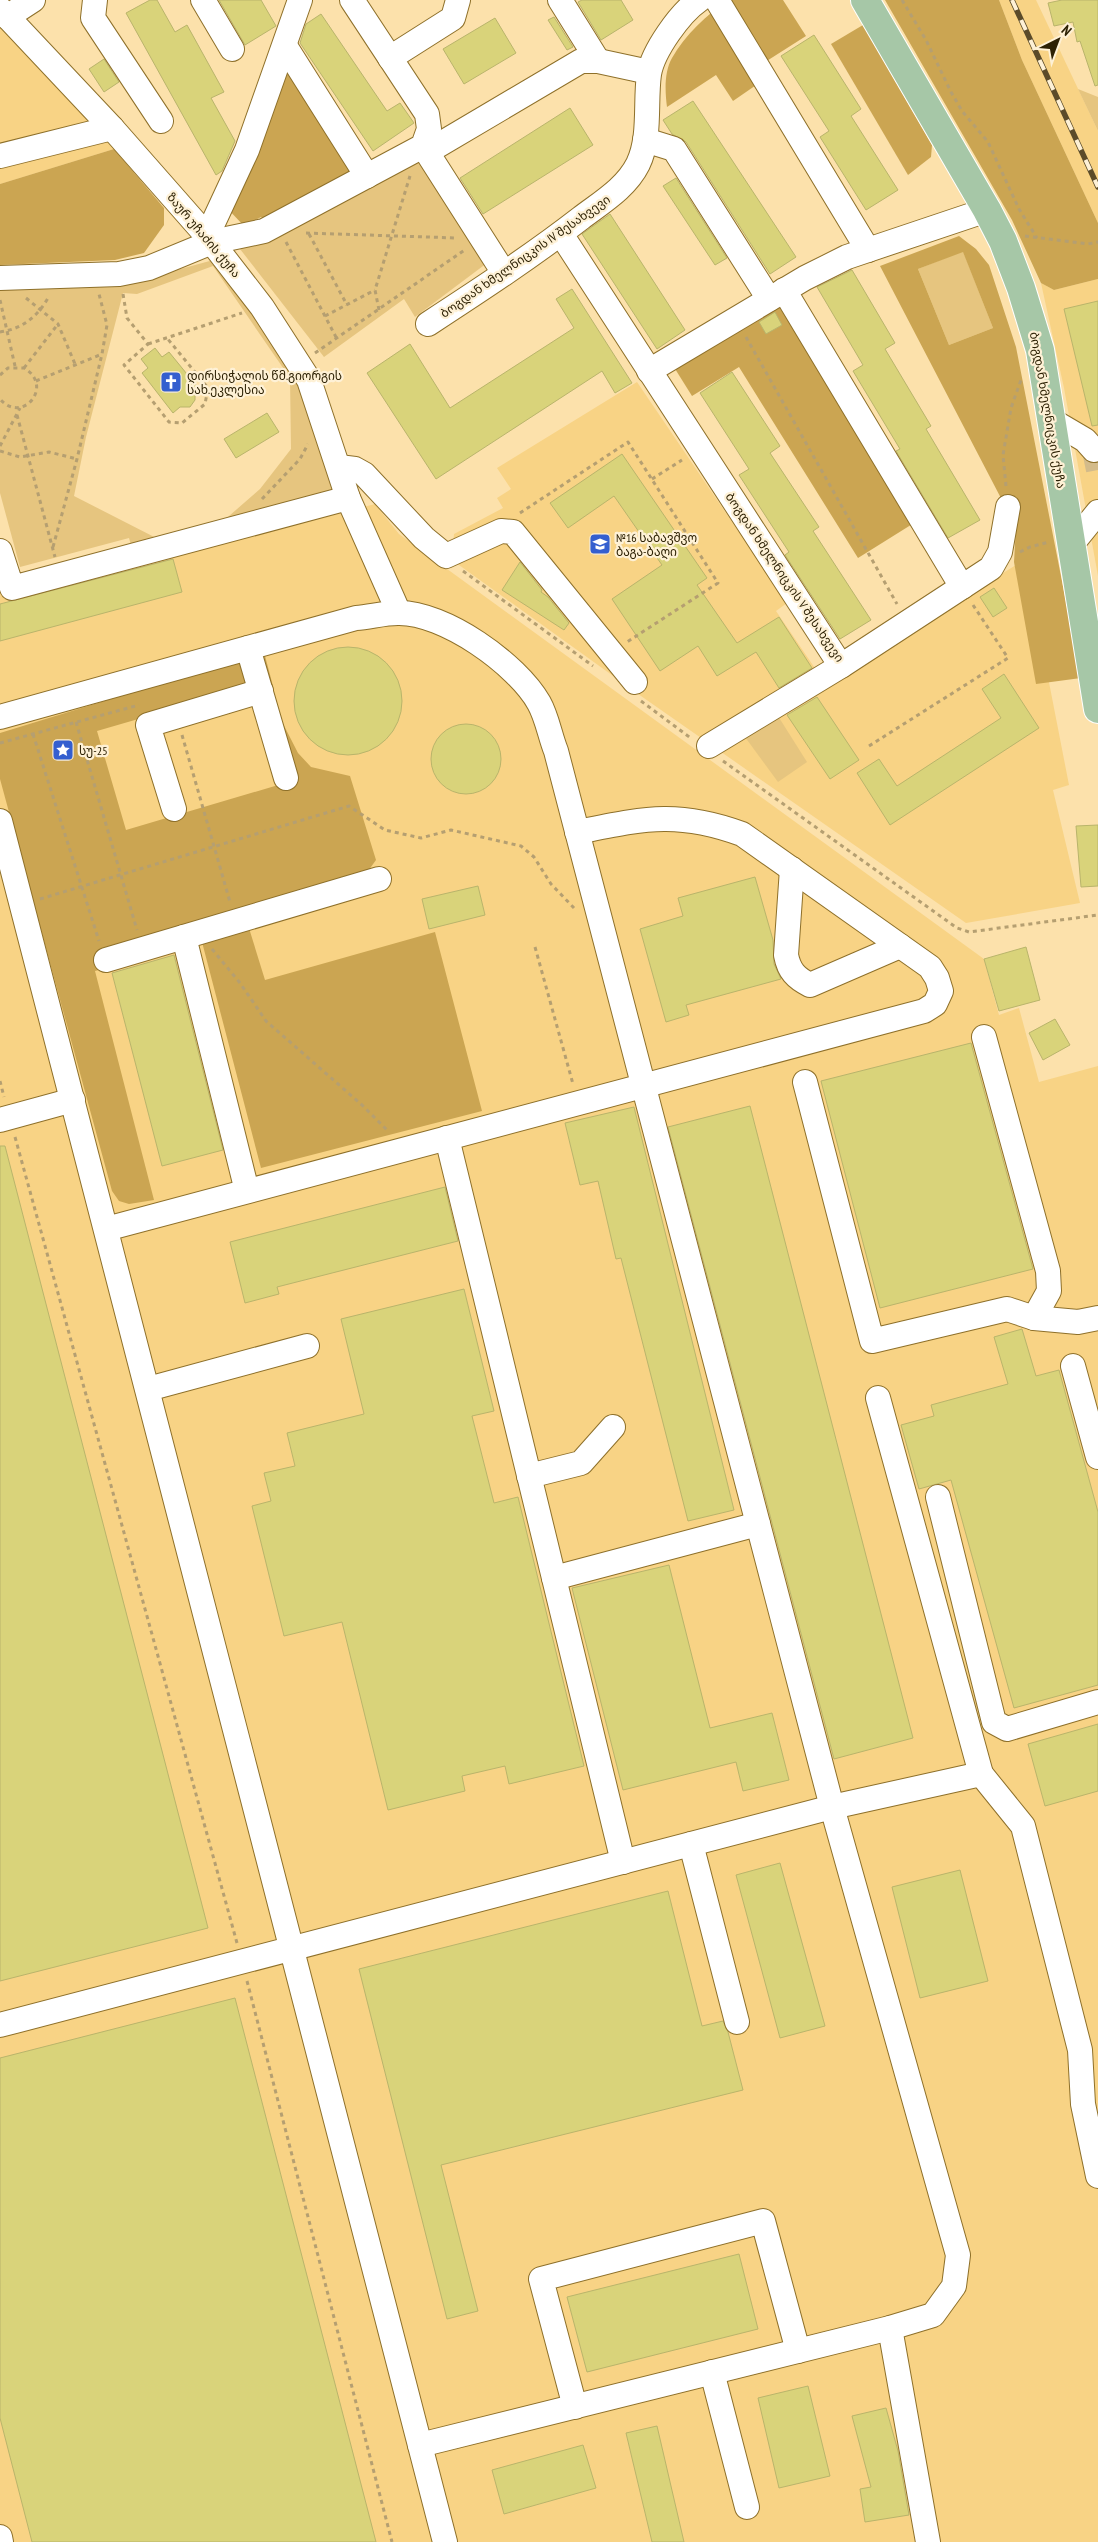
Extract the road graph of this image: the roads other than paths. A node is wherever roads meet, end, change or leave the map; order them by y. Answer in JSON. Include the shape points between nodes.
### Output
{"nodes":[{"id":1,"x":95,"y":0,"type":"edge"},
{"id":2,"x":203,"y":0,"type":"edge"},
{"id":3,"x":300,"y":0,"type":"edge"},
{"id":4,"x":352,"y":0,"type":"edge"},
{"id":5,"x":458,"y":0,"type":"edge"},
{"id":6,"x":560,"y":0,"type":"edge"},
{"id":7,"x":717,"y":0,"type":"edge"},
{"id":8,"x":866,"y":0,"type":"edge"},
{"id":9,"x":692,"y":2,"type":"edge"},
{"id":10,"x":16,"y":7,"type":"edge"},
{"id":11,"x":286,"y":46,"type":"junction"},
{"id":12,"x":232,"y":49,"type":"dead end"},
{"id":13,"x":390,"y":58,"type":"junction"},
{"id":14,"x":598,"y":61,"type":"junction"},
{"id":15,"x":650,"y":72,"type":"junction"},
{"id":16,"x":161,"y":121,"type":"dead end"},
{"id":17,"x":112,"y":128,"type":"junction"},
{"id":18,"x":645,"y":140,"type":"junction"},
{"id":19,"x":423,"y":149,"type":"junction"},
{"id":20,"x":0,"y":156,"type":"edge"},
{"id":21,"x":367,"y":176,"type":"junction"},
{"id":22,"x":987,"y":210,"type":"junction"},
{"id":23,"x":561,"y":234,"type":"junction"},
{"id":24,"x":210,"y":239,"type":"junction"},
{"id":25,"x":868,"y":250,"type":"junction"},
{"id":26,"x":504,"y":273,"type":"junction"},
{"id":27,"x":0,"y":278,"type":"edge"},
{"id":28,"x":777,"y":295,"type":"junction"},
{"id":29,"x":428,"y":324,"type":"dead end"},
{"id":30,"x":649,"y":371,"type":"junction"},
{"id":31,"x":1051,"y":420,"type":"junction"},
{"id":32,"x":1094,"y":450,"type":"dead end"},
{"id":33,"x":338,"y":467,"type":"junction"},
{"id":34,"x":348,"y":498,"type":"junction"},
{"id":35,"x":1008,"y":507,"type":"road end"},
{"id":36,"x":1098,"y":512,"type":"edge"},
{"id":37,"x":1071,"y":540,"type":"junction"},
{"id":38,"x":0,"y":551,"type":"edge"},
{"id":39,"x":962,"y":588,"type":"junction"},
{"id":40,"x":399,"y":613,"type":"junction"},
{"id":41,"x":248,"y":648,"type":"junction"},
{"id":42,"x":841,"y":666,"type":"junction"},
{"id":43,"x":634,"y":688,"type":"road end"},
{"id":44,"x":261,"y":691,"type":"junction"},
{"id":45,"x":1098,"y":709,"type":"edge"},
{"id":46,"x":0,"y":717,"type":"edge"},
{"id":47,"x":708,"y":749,"type":"road end"},
{"id":48,"x":286,"y":778,"type":"dead end"},
{"id":49,"x":174,"y":809,"type":"dead end"},
{"id":50,"x":0,"y":821,"type":"edge"},
{"id":51,"x":577,"y":832,"type":"junction"},
{"id":52,"x":792,"y":869,"type":"junction"},
{"id":53,"x":379,"y":879,"type":"dead end"},
{"id":54,"x":192,"y":934,"type":"junction"},
{"id":55,"x":900,"y":946,"type":"junction"},
{"id":56,"x":106,"y":960,"type":"road end"},
{"id":57,"x":984,"y":1037,"type":"dead end"},
{"id":58,"x":805,"y":1082,"type":"dead end"},
{"id":59,"x":644,"y":1086,"type":"junction"},
{"id":60,"x":73,"y":1100,"type":"junction"},
{"id":61,"x":5,"y":1118,"type":"edge"},
{"id":62,"x":447,"y":1138,"type":"junction"},
{"id":63,"x":247,"y":1191,"type":"junction"},
{"id":64,"x":106,"y":1229,"type":"junction"},
{"id":65,"x":1034,"y":1318,"type":"junction"},
{"id":66,"x":1098,"y":1318,"type":"edge"},
{"id":67,"x":307,"y":1346,"type":"dead end"},
{"id":68,"x":1073,"y":1366,"type":"dead end"},
{"id":69,"x":148,"y":1389,"type":"junction"},
{"id":70,"x":878,"y":1398,"type":"dead end"},
{"id":71,"x":613,"y":1427,"type":"dead end"},
{"id":72,"x":1098,"y":1457,"type":"edge"},
{"id":73,"x":529,"y":1476,"type":"junction"},
{"id":74,"x":938,"y":1496,"type":"dead end"},
{"id":75,"x":758,"y":1524,"type":"junction"},
{"id":76,"x":554,"y":1578,"type":"junction"},
{"id":77,"x":1098,"y":1702,"type":"edge"},
{"id":78,"x":981,"y":1774,"type":"junction"},
{"id":79,"x":832,"y":1807,"type":"junction"},
{"id":80,"x":690,"y":1844,"type":"junction"},
{"id":81,"x":623,"y":1862,"type":"junction"},
{"id":82,"x":292,"y":1948,"type":"junction"},
{"id":83,"x":736,"y":2022,"type":"dead end"},
{"id":84,"x":0,"y":2025,"type":"edge"},
{"id":85,"x":1098,"y":2176,"type":"edge"},
{"id":86,"x":890,"y":2328,"type":"junction"},
{"id":87,"x":798,"y":2351,"type":"junction"},
{"id":88,"x":712,"y":2372,"type":"junction"},
{"id":89,"x":575,"y":2407,"type":"junction"},
{"id":90,"x":420,"y":2445,"type":"junction"},
{"id":91,"x":747,"y":2507,"type":"dead end"},
{"id":92,"x":0,"y":2536,"type":"edge"},
{"id":93,"x":2,"y":2542,"type":"edge"},
{"id":94,"x":445,"y":2542,"type":"edge"},
{"id":95,"x":928,"y":2542,"type":"edge"}],
"edges":[{"from":1,"to":16,"type":"street","via":[[93,18]]},
{"from":2,"to":12,"type":"street"},
{"from":3,"to":11,"type":"street"},
{"from":4,"to":13,"type":"street"},
{"from":5,"to":13,"type":"street","via":[[453,18]]},
{"from":6,"to":14,"type":"street"},
{"from":7,"to":25,"type":"street"},
{"from":8,"to":22,"type":"main road","name":"ბოგდან ხმელნიცკის ქუჩა"},
{"from":9,"to":15,"type":"street","name":"ბოგდან ხმელნიცკის IV შესახვევი","via":[[667,34]]},
{"from":10,"to":17,"type":"street","name":"ზაურ უჩაძის ქუჩა"},
{"from":11,"to":21,"type":"street"},
{"from":11,"to":24,"type":"street"},
{"from":13,"to":19,"type":"street","via":[[427,114],[429,130]]},
{"from":14,"to":15,"type":"street"},
{"from":14,"to":19,"type":"street","via":[[581,61]]},
{"from":15,"to":18,"type":"street","name":"ბოგდან ხმელნიცკის IV შესახვევი"},
{"from":17,"to":20,"type":"street"},
{"from":17,"to":24,"type":"street","name":"ზაურ უჩაძის ქუჩა"},
{"from":18,"to":23,"type":"street","name":"ბოგდან ხმელნიცკის IV შესახვევი","via":[[638,163],[622,187]]},
{"from":18,"to":28,"type":"street","via":[[674,150]]},
{"from":19,"to":21,"type":"street"},
{"from":19,"to":26,"type":"street"},
{"from":21,"to":24,"type":"street","via":[[275,231]]},
{"from":22,"to":25,"type":"street"},
{"from":22,"to":31,"type":"main road","name":"ბოგდან ხმელნიცკის ქუჩა","via":[[1021,288],[1041,357]]},
{"from":23,"to":26,"type":"street","name":"ბოგდან ხმელნიცკის IV შესახვევი"},
{"from":23,"to":30,"type":"street","name":"ბოგდან ხმელნიცკის V შესახვევი"},
{"from":24,"to":27,"type":"street","via":[[149,268],[120,274]]},
{"from":24,"to":33,"type":"street","name":"ზაურ უჩაძის ქუჩა","via":[[262,307],[309,380]]},
{"from":25,"to":28,"type":"street","via":[[847,257]]},
{"from":26,"to":29,"type":"street","name":"ბოგდან ხმელნიცკის IV შესახვევი"},
{"from":28,"to":30,"type":"street"},
{"from":28,"to":39,"type":"street"},
{"from":30,"to":42,"type":"street","name":"ბოგდან ხმელნიცკის V შესახვევი"},
{"from":31,"to":32,"type":"street","via":[[1085,440]]},
{"from":31,"to":37,"type":"main road","name":"ბოგდან ხმელნიცკის ქუჩა"},
{"from":33,"to":34,"type":"street","name":"ზაურ უჩაძის ქუჩა"},
{"from":33,"to":43,"type":"street","via":[[364,474],[424,538],[446,556],[501,531],[513,532],[606,662]]},
{"from":34,"to":38,"type":"street","via":[[12,588]]},
{"from":34,"to":40,"type":"street","name":"ზაურ უჩაძის ქუჩა"},
{"from":35,"to":39,"type":"street","name":"ბოგდან ხმელნიცკის V შესახვევი","via":[[1000,552],[991,568]]},
{"from":36,"to":37,"type":"street"},
{"from":37,"to":45,"type":"main road","name":"ბოგდან ხმელნიცკის ქუჩა"},
{"from":39,"to":42,"type":"street","name":"ბოგდან ხმელნიცკის V შესახვევი"},
{"from":40,"to":41,"type":"street","via":[[356,618]]},
{"from":40,"to":51,"type":"street","via":[[435,621],[477,642],[517,673],[540,704]]},
{"from":41,"to":44,"type":"street"},
{"from":41,"to":46,"type":"street"},
{"from":42,"to":47,"type":"street"},
{"from":44,"to":48,"type":"street"},
{"from":44,"to":49,"type":"street","via":[[148,724]]},
{"from":50,"to":60,"type":"street"},
{"from":51,"to":52,"type":"street","via":[[648,818],[710,822],[742,834]]},
{"from":51,"to":59,"type":"street"},
{"from":52,"to":55,"type":"street"},
{"from":52,"to":55,"type":"street","via":[[786,955],[788,966],[798,979],[810,985]]},
{"from":53,"to":54,"type":"street"},
{"from":54,"to":56,"type":"street"},
{"from":54,"to":63,"type":"street"},
{"from":55,"to":59,"type":"street","via":[[930,967],[937,978],[941,991],[935,1004],[924,1011]]},
{"from":57,"to":65,"type":"street","via":[[1048,1271],[1048,1291]]},
{"from":58,"to":65,"type":"street","via":[[872,1341],[1007,1309]]},
{"from":59,"to":62,"type":"street"},
{"from":59,"to":75,"type":"street"},
{"from":60,"to":61,"type":"street"},
{"from":60,"to":64,"type":"street"},
{"from":62,"to":63,"type":"street"},
{"from":62,"to":73,"type":"street"},
{"from":63,"to":64,"type":"street"},
{"from":64,"to":69,"type":"street"},
{"from":65,"to":66,"type":"street","via":[[1078,1322]]},
{"from":67,"to":69,"type":"street"},
{"from":68,"to":72,"type":"street"},
{"from":69,"to":82,"type":"street"},
{"from":70,"to":78,"type":"street"},
{"from":71,"to":73,"type":"street","via":[[581,1463]]},
{"from":73,"to":76,"type":"street"},
{"from":74,"to":77,"type":"street","via":[[994,1722],[1007,1729]]},
{"from":75,"to":76,"type":"street"},
{"from":75,"to":79,"type":"street"},
{"from":76,"to":81,"type":"street"},
{"from":78,"to":79,"type":"street"},
{"from":78,"to":85,"type":"street","via":[[1023,1826],[1080,2050],[1083,2104]]},
{"from":79,"to":80,"type":"street"},
{"from":79,"to":86,"type":"street","via":[[958,2255],[954,2286],[933,2315]]},
{"from":80,"to":81,"type":"street"},
{"from":80,"to":83,"type":"street"},
{"from":81,"to":82,"type":"street"},
{"from":82,"to":84,"type":"street"},
{"from":82,"to":90,"type":"street"},
{"from":86,"to":87,"type":"street"},
{"from":86,"to":95,"type":"street"},
{"from":87,"to":88,"type":"street"},
{"from":87,"to":89,"type":"street","via":[[763,2220],[541,2279]]},
{"from":88,"to":89,"type":"street"},
{"from":88,"to":91,"type":"street"},
{"from":89,"to":90,"type":"street"},
{"from":90,"to":94,"type":"street"},
{"from":92,"to":93,"type":"street"}]}
